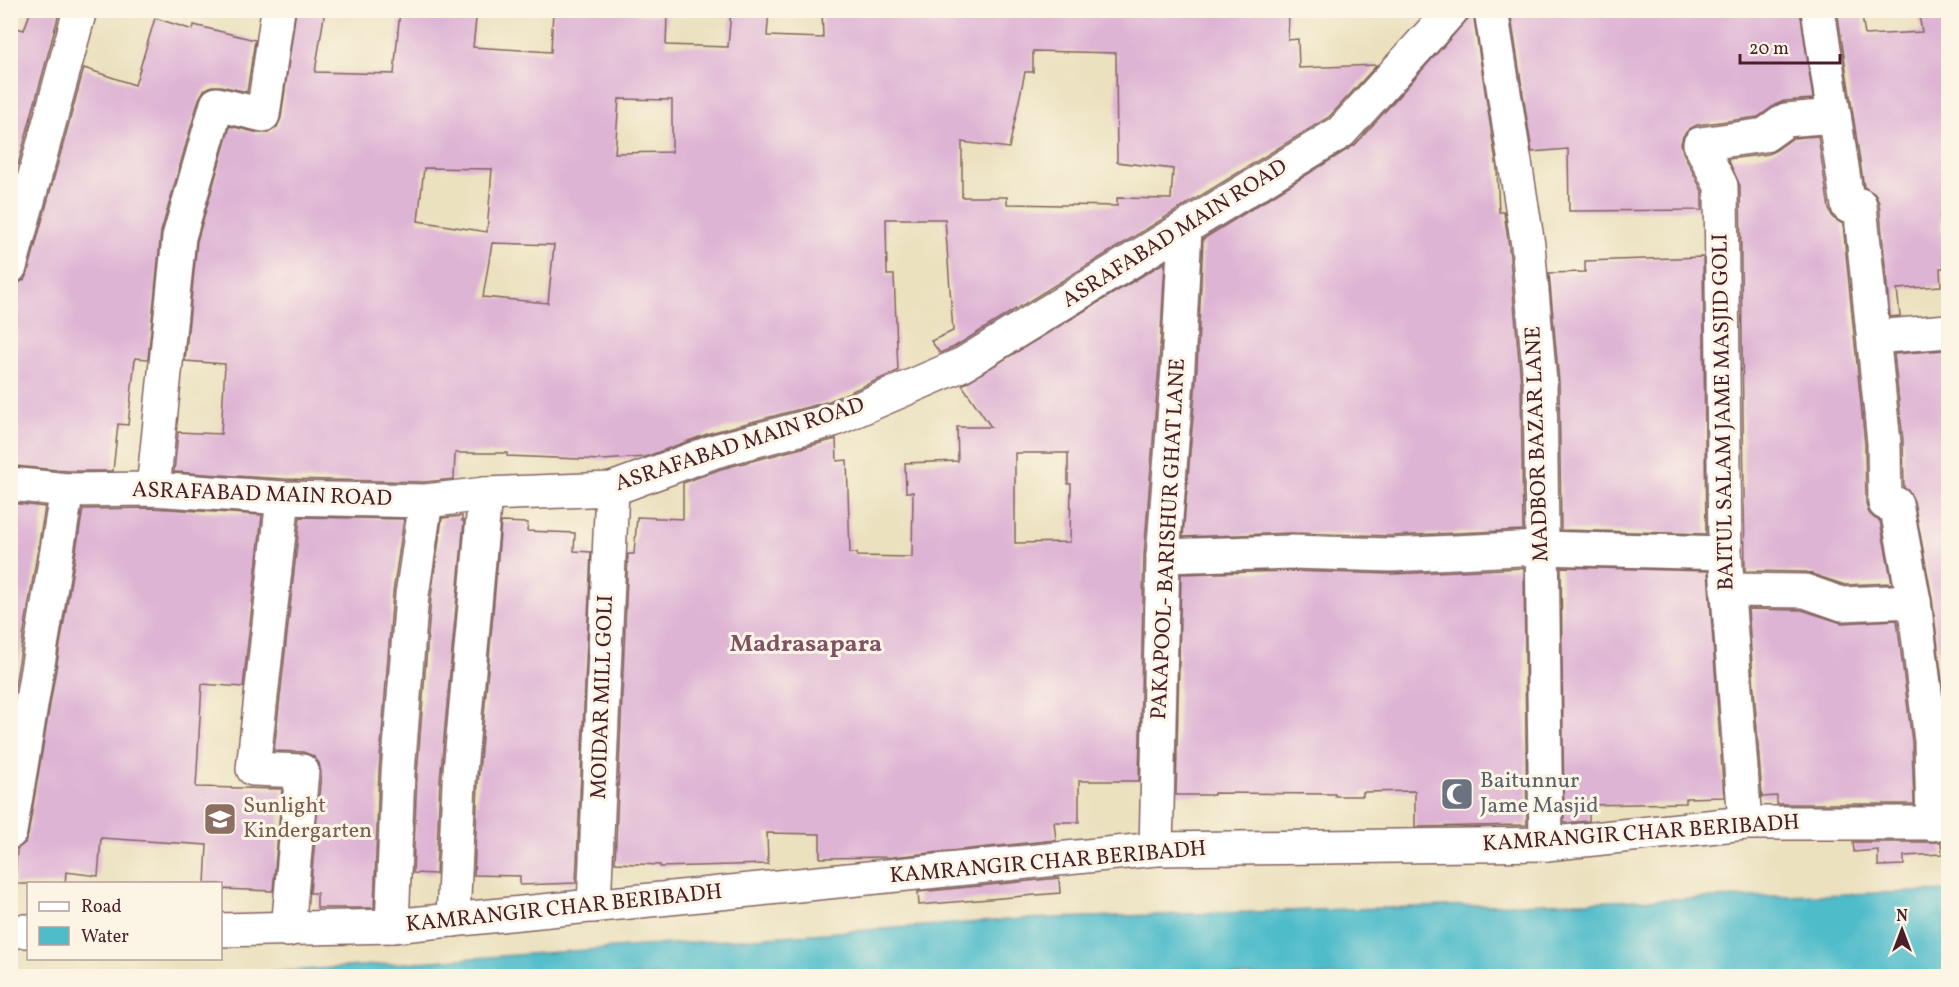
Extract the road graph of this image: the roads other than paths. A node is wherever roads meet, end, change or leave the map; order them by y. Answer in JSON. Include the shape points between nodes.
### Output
{"nodes":[{"id":1,"x":80,"y":10,"type":"edge"},
{"id":2,"x":278,"y":10,"type":"edge"},
{"id":3,"x":1452,"y":10,"type":"edge"},
{"id":4,"x":1491,"y":10,"type":"edge"},
{"id":5,"x":1818,"y":10,"type":"edge"},
{"id":6,"x":1834,"y":116,"type":"junction"},
{"id":7,"x":1185,"y":229,"type":"junction"},
{"id":8,"x":10,"y":267,"type":"edge"},
{"id":9,"x":1948,"y":331,"type":"edge"},
{"id":10,"x":1874,"y":337,"type":"junction"},
{"id":11,"x":10,"y":484,"type":"edge"},
{"id":12,"x":153,"y":489,"type":"junction"},
{"id":13,"x":612,"y":489,"type":"junction"},
{"id":14,"x":67,"y":490,"type":"junction"},
{"id":15,"x":485,"y":494,"type":"junction"},
{"id":16,"x":284,"y":498,"type":"junction"},
{"id":17,"x":426,"y":501,"type":"junction"},
{"id":18,"x":1541,"y":548,"type":"junction"},
{"id":19,"x":1725,"y":553,"type":"junction"},
{"id":20,"x":1163,"y":556,"type":"junction"},
{"id":21,"x":1727,"y":590,"type":"junction"},
{"id":22,"x":1914,"y":601,"type":"junction"},
{"id":23,"x":1745,"y":823,"type":"junction"},
{"id":24,"x":1941,"y":824,"type":"edge"},
{"id":25,"x":10,"y":831,"type":"edge"},
{"id":26,"x":1546,"y":844,"type":"junction"},
{"id":27,"x":1156,"y":849,"type":"junction"},
{"id":28,"x":594,"y":906,"type":"junction"},
{"id":29,"x":453,"y":920,"type":"junction"},
{"id":30,"x":392,"y":926,"type":"junction"},
{"id":31,"x":222,"y":930,"type":"edge"},
{"id":32,"x":288,"y":930,"type":"junction"},
{"id":33,"x":10,"y":931,"type":"edge"},
{"id":34,"x":27,"y":931,"type":"edge"}],
"edges":[{"from":1,"to":8,"type":"street"},
{"from":2,"to":12,"type":"street","via":[[263,115],[217,104],[179,237]]},
{"from":3,"to":7,"type":"street","name":"ASRAFABAD MAIN ROAD","via":[[1341,132]]},
{"from":4,"to":18,"type":"street","name":"MADBOR BAZAR LANE","via":[[1530,268],[1540,382]]},
{"from":5,"to":6,"type":"street"},
{"from":6,"to":10,"type":"street","via":[[1848,206],[1860,205]]},
{"from":6,"to":19,"type":"street","name":"BAITUL SALAM JAME MASJID GOLI","via":[[1786,120],[1765,135],[1700,144],[1721,186]]},
{"from":7,"to":13,"type":"street","name":"ASRAFABAD MAIN ROAD","via":[[963,364],[833,420],[715,451]]},
{"from":7,"to":20,"type":"street","name":"PAKAPOOL- BARISHUR GHAT LANE"},
{"from":9,"to":10,"type":"street"},
{"from":10,"to":22,"type":"street","via":[[1884,442],[1885,503],[1896,504]]},
{"from":11,"to":14,"type":"street","name":"ASRAFABAD MAIN ROAD"},
{"from":12,"to":14,"type":"street","name":"ASRAFABAD MAIN ROAD"},
{"from":12,"to":16,"type":"street","name":"ASRAFABAD MAIN ROAD"},
{"from":13,"to":15,"type":"street","name":"ASRAFABAD MAIN ROAD"},
{"from":13,"to":28,"type":"street","name":"MOIDAR MILL GOLI"},
{"from":14,"to":25,"type":"street"},
{"from":15,"to":17,"type":"street","name":"ASRAFABAD MAIN ROAD"},
{"from":15,"to":29,"type":"street","via":[[459,782]]},
{"from":16,"to":17,"type":"street","name":"ASRAFABAD MAIN ROAD"},
{"from":16,"to":32,"type":"street","via":[[253,769],[302,771]]},
{"from":17,"to":30,"type":"street","via":[[412,595]]},
{"from":18,"to":19,"type":"street"},
{"from":18,"to":20,"type":"street","via":[[1391,555],[1291,552]]},
{"from":18,"to":26,"type":"street","name":"MADBOR BAZAR LANE"},
{"from":19,"to":21,"type":"street","name":"BAITUL SALAM JAME MASJID GOLI"},
{"from":20,"to":27,"type":"street","name":"PAKAPOOL- BARISHUR GHAT LANE"},
{"from":21,"to":22,"type":"street","via":[[1805,591],[1842,604]]},
{"from":21,"to":23,"type":"street","name":"BAITUL SALAM JAME MASJID GOLI"},
{"from":22,"to":24,"type":"street"},
{"from":23,"to":24,"type":"street","name":"KAMRANGIR CHAR BERIBADH"},
{"from":23,"to":26,"type":"street","name":"KAMRANGIR CHAR BERIBADH"},
{"from":26,"to":27,"type":"street","name":"KAMRANGIR CHAR BERIBADH"},
{"from":27,"to":28,"type":"street","name":"KAMRANGIR CHAR BERIBADH"},
{"from":28,"to":29,"type":"street","name":"KAMRANGIR CHAR BERIBADH"},
{"from":29,"to":30,"type":"street","name":"KAMRANGIR CHAR BERIBADH"},
{"from":30,"to":32,"type":"street","name":"KAMRANGIR CHAR BERIBADH"},
{"from":31,"to":32,"type":"street","name":"KAMRANGIR CHAR BERIBADH"},
{"from":33,"to":34,"type":"street"}]}
